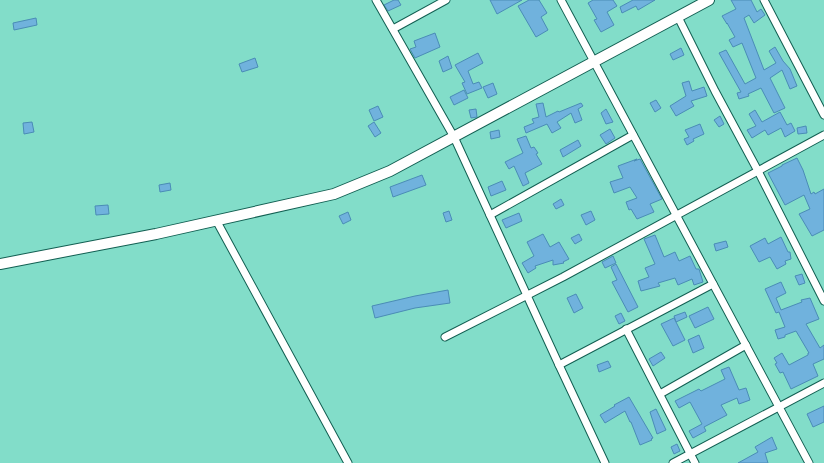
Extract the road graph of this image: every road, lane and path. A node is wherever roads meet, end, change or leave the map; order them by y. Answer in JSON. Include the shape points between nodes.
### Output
{"nodes":[{"id":1,"x":376,"y":0,"type":"edge"},
{"id":2,"x":446,"y":0,"type":"edge"},
{"id":3,"x":560,"y":0,"type":"edge"},
{"id":4,"x":709,"y":0,"type":"edge"},
{"id":5,"x":764,"y":0,"type":"edge"},
{"id":6,"x":678,"y":17,"type":"junction"},
{"id":7,"x":393,"y":30,"type":"junction"},
{"id":8,"x":594,"y":62,"type":"junction"},
{"id":9,"x":824,"y":115,"type":"edge"},
{"id":10,"x":824,"y":135,"type":"edge"},
{"id":11,"x":454,"y":136,"type":"junction"},
{"id":12,"x":633,"y":136,"type":"junction"},
{"id":13,"x":758,"y":171,"type":"junction"},
{"id":14,"x":490,"y":214,"type":"junction"},
{"id":15,"x":676,"y":215,"type":"junction"},
{"id":16,"x":216,"y":220,"type":"junction"},
{"id":17,"x":0,"y":264,"type":"edge"},
{"id":18,"x":713,"y":284,"type":"junction"},
{"id":19,"x":527,"y":295,"type":"junction"},
{"id":20,"x":824,"y":301,"type":"edge"},
{"id":21,"x":626,"y":329,"type":"junction"},
{"id":22,"x":445,"y":337,"type":"dead end"},
{"id":23,"x":746,"y":345,"type":"junction"},
{"id":24,"x":559,"y":365,"type":"junction"},
{"id":25,"x":824,"y":383,"type":"edge"},
{"id":26,"x":660,"y":394,"type":"junction"},
{"id":27,"x":779,"y":407,"type":"junction"},
{"id":28,"x":690,"y":454,"type":"junction"},
{"id":29,"x":348,"y":463,"type":"edge"},
{"id":30,"x":605,"y":463,"type":"edge"},
{"id":31,"x":672,"y":463,"type":"edge"},
{"id":32,"x":695,"y":463,"type":"edge"},
{"id":33,"x":809,"y":463,"type":"edge"}],
"edges":[{"from":1,"to":7,"type":"street"},
{"from":2,"to":7,"type":"street"},
{"from":3,"to":8,"type":"street"},
{"from":4,"to":6,"type":"street"},
{"from":5,"to":9,"type":"street"},
{"from":6,"to":8,"type":"street"},
{"from":6,"to":13,"type":"street"},
{"from":7,"to":11,"type":"street"},
{"from":8,"to":11,"type":"street"},
{"from":8,"to":12,"type":"street"},
{"from":10,"to":13,"type":"street"},
{"from":11,"to":14,"type":"street"},
{"from":11,"to":16,"type":"street","via":[[390,170],[334,194]]},
{"from":12,"to":14,"type":"street"},
{"from":12,"to":15,"type":"street"},
{"from":13,"to":15,"type":"street"},
{"from":13,"to":20,"type":"street"},
{"from":14,"to":19,"type":"street"},
{"from":15,"to":18,"type":"street"},
{"from":15,"to":19,"type":"street"},
{"from":16,"to":17,"type":"street"},
{"from":16,"to":29,"type":"street"},
{"from":18,"to":21,"type":"street"},
{"from":18,"to":23,"type":"street"},
{"from":19,"to":22,"type":"street"},
{"from":19,"to":24,"type":"street"},
{"from":21,"to":24,"type":"street"},
{"from":21,"to":26,"type":"street"},
{"from":23,"to":26,"type":"street"},
{"from":23,"to":27,"type":"street"},
{"from":24,"to":30,"type":"street"},
{"from":25,"to":27,"type":"street"},
{"from":26,"to":28,"type":"street"},
{"from":27,"to":28,"type":"street"},
{"from":27,"to":33,"type":"street"},
{"from":28,"to":31,"type":"street"},
{"from":28,"to":32,"type":"street"}]}
